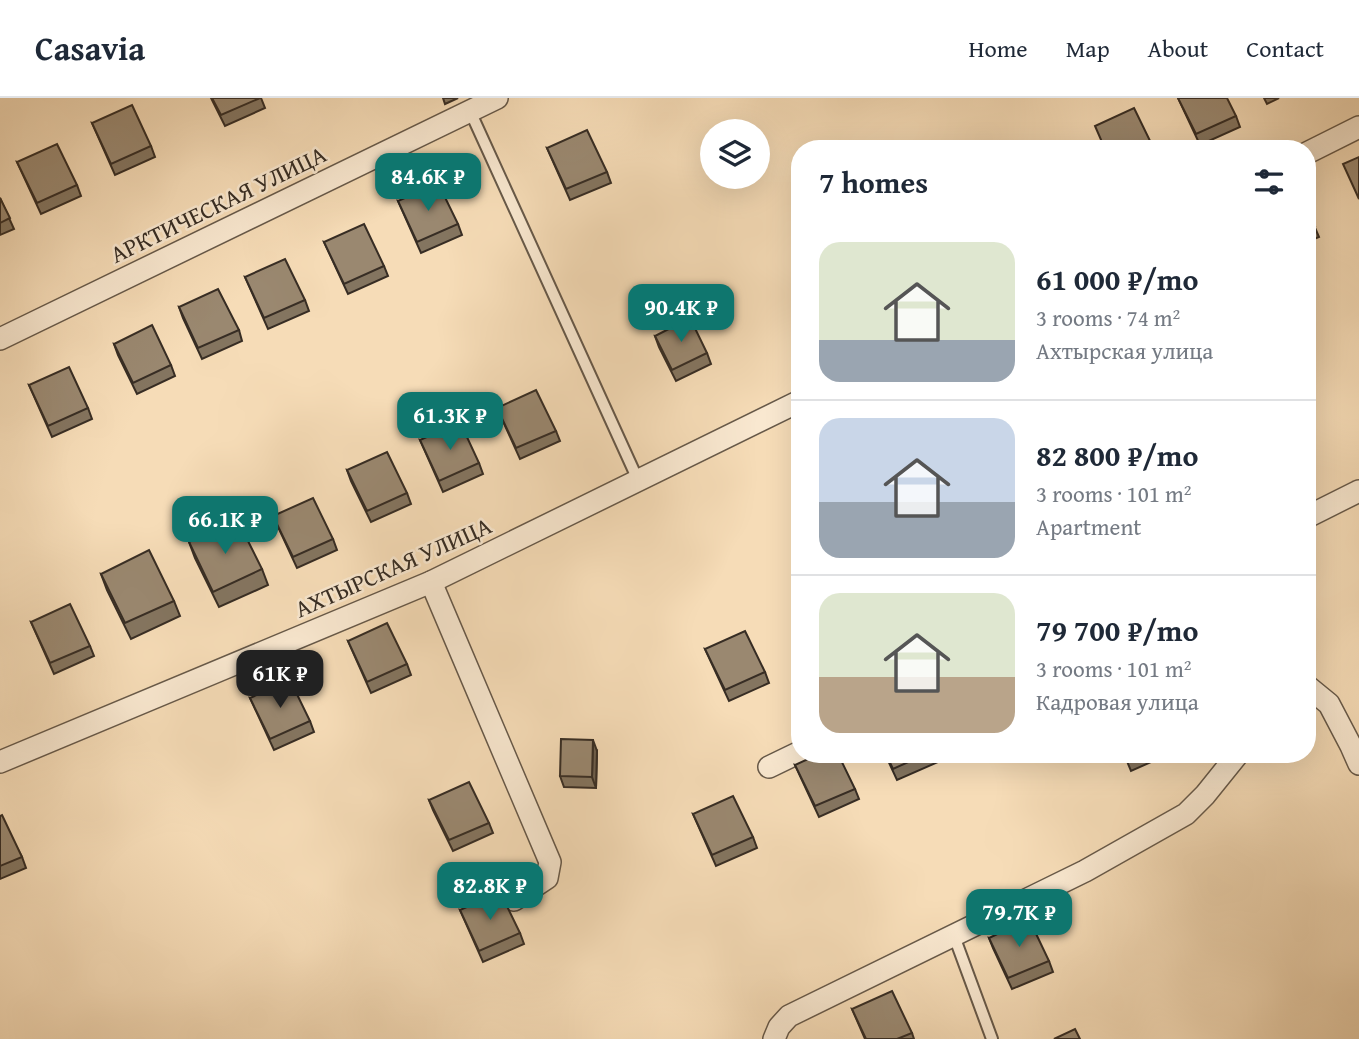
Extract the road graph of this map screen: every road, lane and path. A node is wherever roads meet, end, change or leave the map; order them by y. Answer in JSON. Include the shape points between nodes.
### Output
{"nodes":[{"id":1,"x":497,"y":98,"type":"edge"},
{"id":2,"x":470,"y":111,"type":"junction"},
{"id":3,"x":1359,"y":127,"type":"edge"},
{"id":4,"x":1316,"y":148,"type":"edge"},
{"id":5,"x":0,"y":339,"type":"edge"},
{"id":6,"x":791,"y":405,"type":"edge"},
{"id":7,"x":638,"y":480,"type":"junction"},
{"id":8,"x":1359,"y":491,"type":"edge"},
{"id":9,"x":1316,"y":512,"type":"edge"},
{"id":10,"x":431,"y":582,"type":"junction"},
{"id":11,"x":1316,"y":694,"type":"edge"},
{"id":12,"x":791,"y":756,"type":"edge"},
{"id":13,"x":0,"y":762,"type":"edge"},
{"id":14,"x":1231,"y":763,"type":"edge"},
{"id":15,"x":1359,"y":764,"type":"edge"},
{"id":16,"x":769,"y":766,"type":"dead end"},
{"id":17,"x":514,"y":900,"type":"dead end"},
{"id":18,"x":954,"y":936,"type":"junction"},
{"id":19,"x":774,"y":1039,"type":"edge"},
{"id":20,"x":992,"y":1039,"type":"edge"}],
"edges":[{"from":1,"to":2,"type":"street","name":"АРКТИЧЕСКАЯ УЛИЦА"},
{"from":2,"to":5,"type":"street","name":"АРКТИЧЕСКАЯ УЛИЦА"},
{"from":2,"to":7,"type":"lane"},
{"from":3,"to":4,"type":"street"},
{"from":6,"to":7,"type":"street","name":"АХТЫРСКАЯ УЛИЦА"},
{"from":7,"to":10,"type":"street","name":"АХТЫРСКАЯ УЛИЦА"},
{"from":8,"to":9,"type":"street"},
{"from":10,"to":13,"type":"street","name":"АХТЫРСКАЯ УЛИЦА"},
{"from":10,"to":17,"type":"street","via":[[550,862],[547,878]]},
{"from":11,"to":15,"type":"street","via":[[1329,705]]},
{"from":12,"to":16,"type":"street"},
{"from":14,"to":18,"type":"street","via":[[1186,814]]},
{"from":18,"to":19,"type":"street","via":[[789,1016]]},
{"from":18,"to":20,"type":"lane"}]}
